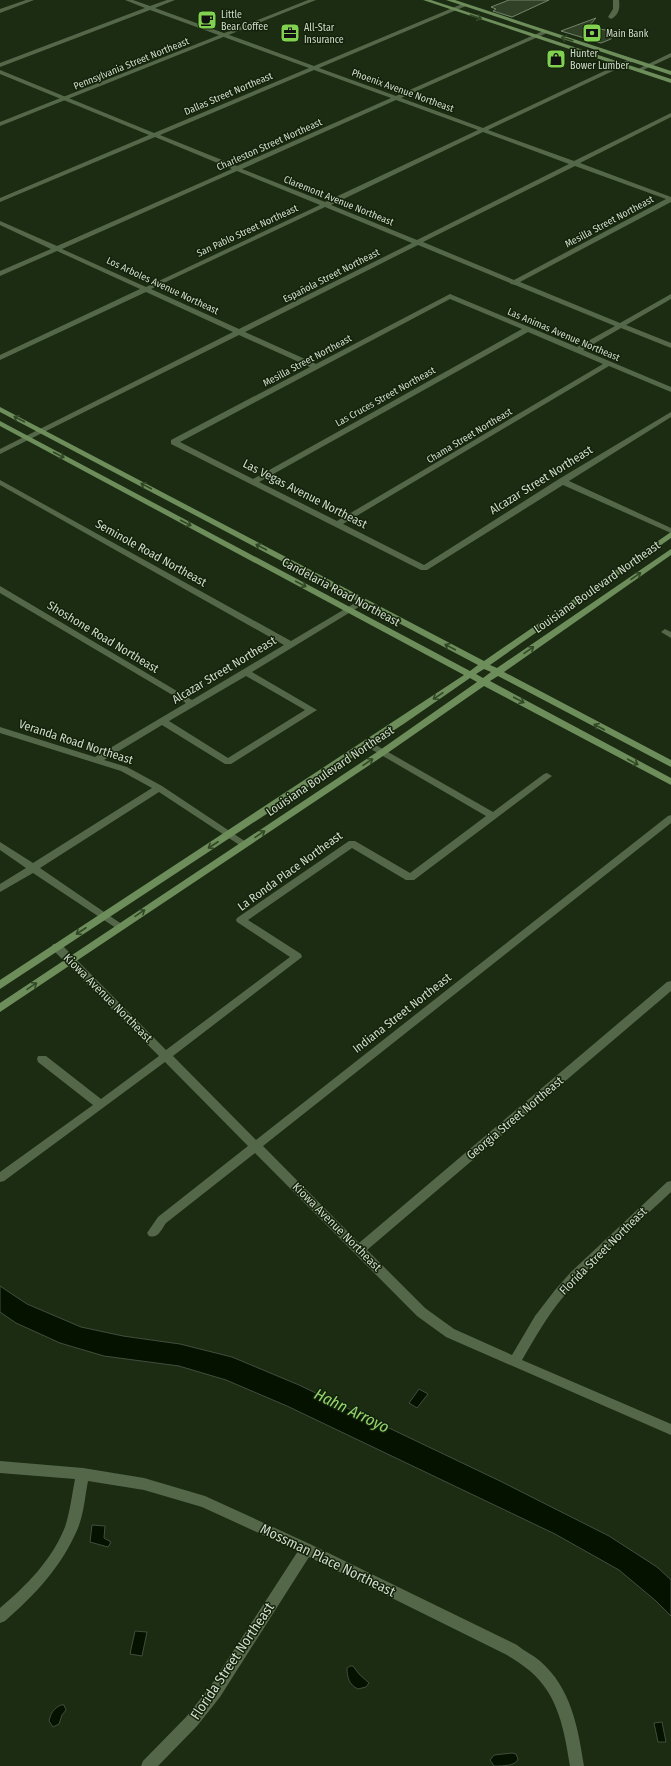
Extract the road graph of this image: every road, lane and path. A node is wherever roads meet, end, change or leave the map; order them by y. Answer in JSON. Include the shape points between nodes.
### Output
{"nodes":[{"id":1,"x":31,"y":0,"type":"edge"},
{"id":2,"x":128,"y":0,"type":"edge"},
{"id":3,"x":172,"y":0,"type":"edge"},
{"id":4,"x":313,"y":0,"type":"edge"},
{"id":5,"x":426,"y":0,"type":"edge"},
{"id":6,"x":448,"y":0,"type":"edge"},
{"id":7,"x":616,"y":0,"type":"edge"},
{"id":8,"x":464,"y":5,"type":"junction"},
{"id":9,"x":150,"y":8,"type":"junction"},
{"id":10,"x":454,"y":9,"type":"junction"},
{"id":11,"x":0,"y":11,"type":"edge"},
{"id":12,"x":612,"y":17,"type":"dead end"},
{"id":13,"x":545,"y":32,"type":"junction"},
{"id":14,"x":224,"y":35,"type":"junction"},
{"id":15,"x":535,"y":36,"type":"junction"},
{"id":16,"x":671,"y":55,"type":"edge"},
{"id":17,"x":632,"y":60,"type":"junction"},
{"id":18,"x":0,"y":65,"type":"edge"},
{"id":19,"x":622,"y":65,"type":"junction"},
{"id":20,"x":649,"y":66,"type":"junction"},
{"id":21,"x":313,"y":68,"type":"junction"},
{"id":22,"x":639,"y":70,"type":"junction"},
{"id":23,"x":0,"y":72,"type":"edge"},
{"id":24,"x":671,"y":73,"type":"edge"},
{"id":25,"x":671,"y":81,"type":"edge"},
{"id":26,"x":65,"y":98,"type":"junction"},
{"id":27,"x":396,"y":98,"type":"junction"},
{"id":28,"x":671,"y":115,"type":"edge"},
{"id":29,"x":0,"y":124,"type":"edge"},
{"id":30,"x":483,"y":129,"type":"junction"},
{"id":31,"x":154,"y":135,"type":"junction"},
{"id":32,"x":575,"y":163,"type":"junction"},
{"id":33,"x":236,"y":169,"type":"junction"},
{"id":34,"x":671,"y":199,"type":"edge"},
{"id":35,"x":0,"y":200,"type":"edge"},
{"id":36,"x":324,"y":205,"type":"junction"},
{"id":37,"x":0,"y":223,"type":"edge"},
{"id":38,"x":417,"y":243,"type":"junction"},
{"id":39,"x":57,"y":249,"type":"junction"},
{"id":40,"x":0,"y":274,"type":"edge"},
{"id":41,"x":513,"y":283,"type":"junction"},
{"id":42,"x":146,"y":290,"type":"junction"},
{"id":43,"x":450,"y":296,"type":"joint"},
{"id":44,"x":671,"y":296,"type":"edge"},
{"id":45,"x":620,"y":326,"type":"junction"},
{"id":46,"x":527,"y":329,"type":"junction"},
{"id":47,"x":239,"y":332,"type":"junction"},
{"id":48,"x":671,"y":346,"type":"edge"},
{"id":49,"x":578,"y":350,"type":"junction"},
{"id":50,"x":0,"y":358,"type":"edge"},
{"id":51,"x":610,"y":363,"type":"junction"},
{"id":52,"x":316,"y":367,"type":"junction"},
{"id":53,"x":671,"y":390,"type":"edge"},
{"id":54,"x":0,"y":409,"type":"edge"},
{"id":55,"x":671,"y":414,"type":"edge"},
{"id":56,"x":0,"y":423,"type":"edge"},
{"id":57,"x":42,"y":431,"type":"junction"},
{"id":58,"x":28,"y":438,"type":"junction"},
{"id":59,"x":174,"y":442,"type":"joint"},
{"id":60,"x":0,"y":452,"type":"edge"},
{"id":61,"x":562,"y":481,"type":"junction"},
{"id":62,"x":0,"y":482,"type":"edge"},
{"id":63,"x":253,"y":482,"type":"junction"},
{"id":64,"x":338,"y":524,"type":"junction"},
{"id":65,"x":671,"y":533,"type":"edge"},
{"id":66,"x":671,"y":551,"type":"edge"},
{"id":67,"x":424,"y":568,"type":"joint"},
{"id":68,"x":0,"y":589,"type":"edge"},
{"id":69,"x":363,"y":602,"type":"junction"},
{"id":70,"x":349,"y":610,"type":"junction"},
{"id":71,"x":291,"y":645,"type":"junction"},
{"id":72,"x":484,"y":666,"type":"junction"},
{"id":73,"x":246,"y":672,"type":"junction"},
{"id":74,"x":497,"y":672,"type":"junction"},
{"id":75,"x":471,"y":674,"type":"junction"},
{"id":76,"x":485,"y":682,"type":"junction"},
{"id":77,"x":193,"y":704,"type":"junction"},
{"id":78,"x":164,"y":722,"type":"junction"},
{"id":79,"x":0,"y":730,"type":"edge"},
{"id":80,"x":367,"y":743,"type":"junction"},
{"id":81,"x":383,"y":752,"type":"junction"},
{"id":82,"x":98,"y":760,"type":"junction"},
{"id":83,"x":671,"y":764,"type":"edge"},
{"id":84,"x":547,"y":776,"type":"dead end"},
{"id":85,"x":671,"y":782,"type":"edge"},
{"id":86,"x":159,"y":788,"type":"junction"},
{"id":87,"x":493,"y":816,"type":"junction"},
{"id":88,"x":671,"y":818,"type":"edge"},
{"id":89,"x":229,"y":835,"type":"junction"},
{"id":90,"x":244,"y":844,"type":"junction"},
{"id":91,"x":0,"y":845,"type":"edge"},
{"id":92,"x":34,"y":868,"type":"junction"},
{"id":93,"x":0,"y":889,"type":"edge"},
{"id":94,"x":104,"y":916,"type":"junction"},
{"id":95,"x":119,"y":927,"type":"junction"},
{"id":96,"x":57,"y":947,"type":"junction"},
{"id":97,"x":70,"y":961,"type":"junction"},
{"id":98,"x":0,"y":985,"type":"edge"},
{"id":99,"x":671,"y":985,"type":"edge"},
{"id":100,"x":0,"y":1008,"type":"edge"},
{"id":101,"x":166,"y":1056,"type":"junction"},
{"id":102,"x":42,"y":1059,"type":"dead end"},
{"id":103,"x":101,"y":1105,"type":"junction"},
{"id":104,"x":256,"y":1145,"type":"junction"},
{"id":105,"x":0,"y":1178,"type":"edge"},
{"id":106,"x":671,"y":1185,"type":"edge"},
{"id":107,"x":153,"y":1233,"type":"dead end"},
{"id":108,"x":360,"y":1250,"type":"junction"},
{"id":109,"x":515,"y":1361,"type":"junction"},
{"id":110,"x":671,"y":1430,"type":"edge"},
{"id":111,"x":0,"y":1467,"type":"edge"},
{"id":112,"x":83,"y":1474,"type":"junction"},
{"id":113,"x":307,"y":1549,"type":"junction"},
{"id":114,"x":0,"y":1617,"type":"edge"},
{"id":115,"x":148,"y":1766,"type":"edge"},
{"id":116,"x":577,"y":1766,"type":"edge"}],
"edges":[{"from":1,"to":11,"type":"street"},
{"from":2,"to":9,"type":"street","name":"Phoenix Avenue Northeast"},
{"from":3,"to":9,"type":"street"},
{"from":4,"to":14,"type":"street","name":"Pennsylvania Street Northeast"},
{"from":5,"to":10,"type":"main road"},
{"from":6,"to":8,"type":"main road"},
{"from":7,"to":12,"type":"street","via":[[617,6]]},
{"from":8,"to":10,"type":"street","name":"Dallas Street Northeast"},
{"from":8,"to":13,"type":"main road"},
{"from":9,"to":14,"type":"street","name":"Phoenix Avenue Northeast"},
{"from":9,"to":18,"type":"street"},
{"from":10,"to":15,"type":"main road","one_way":true},
{"from":10,"to":21,"type":"street","name":"Dallas Street Northeast"},
{"from":13,"to":15,"type":"street","name":"Charleston Street Northeast"},
{"from":17,"to":13,"type":"main road","one_way":true},
{"from":14,"to":21,"type":"street","name":"Phoenix Avenue Northeast"},
{"from":14,"to":26,"type":"street","name":"Pennsylvania Street Northeast"},
{"from":15,"to":19,"type":"main road"},
{"from":15,"to":27,"type":"street","name":"Charleston Street Northeast"},
{"from":16,"to":20,"type":"street"},
{"from":17,"to":19,"type":"street","name":"San Pablo Street Northeast"},
{"from":17,"to":20,"type":"main road"},
{"from":19,"to":22,"type":"main road"},
{"from":19,"to":30,"type":"street","name":"San Pablo Street Northeast"},
{"from":20,"to":22,"type":"street"},
{"from":20,"to":24,"type":"main road"},
{"from":21,"to":27,"type":"street","name":"Phoenix Avenue Northeast"},
{"from":21,"to":31,"type":"street","name":"Dallas Street Northeast"},
{"from":22,"to":25,"type":"main road"},
{"from":23,"to":26,"type":"street","name":"Claremont Avenue Northeast"},
{"from":26,"to":29,"type":"street","name":"Pennsylvania Street Northeast"},
{"from":26,"to":31,"type":"street","name":"Claremont Avenue Northeast"},
{"from":27,"to":30,"type":"street","name":"Phoenix Avenue Northeast"},
{"from":27,"to":33,"type":"street","name":"Charleston Street Northeast"},
{"from":28,"to":32,"type":"street","name":"Española Street Northeast"},
{"from":30,"to":32,"type":"street","name":"Phoenix Avenue Northeast"},
{"from":30,"to":36,"type":"street","name":"San Pablo Street Northeast"},
{"from":31,"to":33,"type":"street","name":"Claremont Avenue Northeast"},
{"from":31,"to":35,"type":"street","name":"Dallas Street Northeast"},
{"from":32,"to":34,"type":"street","name":"Phoenix Avenue Northeast"},
{"from":32,"to":38,"type":"street","name":"Española Street Northeast"},
{"from":33,"to":36,"type":"street","name":"Claremont Avenue Northeast"},
{"from":33,"to":39,"type":"street","name":"Charleston Street Northeast"},
{"from":34,"to":41,"type":"street","name":"Mesilla Street Northeast"},
{"from":36,"to":38,"type":"street","name":"Claremont Avenue Northeast"},
{"from":36,"to":42,"type":"street","name":"San Pablo Street Northeast"},
{"from":37,"to":39,"type":"street","name":"Los Arboles Avenue Northeast"},
{"from":38,"to":41,"type":"street","name":"Claremont Avenue Northeast"},
{"from":38,"to":47,"type":"street","name":"Española Street Northeast"},
{"from":39,"to":40,"type":"street","name":"Charleston Street Northeast"},
{"from":39,"to":42,"type":"street","name":"Los Arboles Avenue Northeast"},
{"from":41,"to":45,"type":"street","name":"Claremont Avenue Northeast"},
{"from":42,"to":47,"type":"street","name":"Los Arboles Avenue Northeast"},
{"from":42,"to":50,"type":"street","name":"San Pablo Street Northeast"},
{"from":43,"to":46,"type":"street","name":"Las Animas Avenue Northeast"},
{"from":43,"to":52,"type":"street","name":"Mesilla Street Northeast"},
{"from":44,"to":45,"type":"street"},
{"from":45,"to":48,"type":"street","name":"Claremont Avenue Northeast"},
{"from":45,"to":49,"type":"street"},
{"from":46,"to":49,"type":"street","name":"Las Animas Avenue Northeast"},
{"from":46,"to":63,"type":"street","name":"Las Cruces Street Northeast"},
{"from":47,"to":52,"type":"street","name":"Los Arboles Avenue Northeast"},
{"from":47,"to":57,"type":"street","name":"Española Street Northeast"},
{"from":49,"to":51,"type":"street","name":"Las Animas Avenue Northeast"},
{"from":51,"to":53,"type":"street","name":"Las Animas Avenue Northeast"},
{"from":51,"to":64,"type":"street","name":"Chama Street Northeast"},
{"from":52,"to":59,"type":"street","name":"Mesilla Street Northeast"},
{"from":57,"to":54,"type":"main road","name":"Candelaria Road Northeast","one_way":true},
{"from":55,"to":61,"type":"street","name":"Alcazar Street Northeast"},
{"from":56,"to":58,"type":"main road","name":"Candelaria Road Northeast"},
{"from":57,"to":58,"type":"street","name":"Española Street Northeast"},
{"from":69,"to":57,"type":"main road","name":"Candelaria Road Northeast","one_way":true},
{"from":58,"to":60,"type":"street","name":"Española Street Northeast"},
{"from":58,"to":70,"type":"main road","name":"Candelaria Road Northeast","one_way":true},
{"from":59,"to":63,"type":"street","name":"Las Vegas Avenue Northeast"},
{"from":61,"to":65,"type":"street"},
{"from":61,"to":67,"type":"street","name":"Alcazar Street Northeast"},
{"from":62,"to":71,"type":"street","name":"Seminole Road Northeast"},
{"from":63,"to":64,"type":"street","name":"Las Vegas Avenue Northeast"},
{"from":64,"to":67,"type":"street","name":"Las Vegas Avenue Northeast"},
{"from":65,"to":72,"type":"main road","name":"Louisiana Boulevard Northeast"},
{"from":74,"to":66,"type":"main road","name":"Louisiana Boulevard Northeast","one_way":true},
{"from":68,"to":77,"type":"street","name":"Shoshone Road Northeast"},
{"from":69,"to":70,"type":"street","name":"Alcazar Street Northeast"},
{"from":72,"to":69,"type":"main road","name":"Candelaria Road Northeast","one_way":true},
{"from":70,"to":71,"type":"street","name":"Alcazar Street Northeast"},
{"from":70,"to":75,"type":"main road","name":"Candelaria Road Northeast"},
{"from":71,"to":73,"type":"street","name":"Alcazar Street Northeast"},
{"from":72,"to":74,"type":"main road","name":"Candelaria Road Northeast"},
{"from":72,"to":75,"type":"main road","name":"Louisiana Boulevard Northeast"},
{"from":73,"to":77,"type":"street","name":"Alcazar Street Northeast"},
{"from":73,"to":78,"type":"street","via":[[312,710],[228,762]]},
{"from":74,"to":76,"type":"main road","name":"Louisiana Boulevard Northeast"},
{"from":83,"to":74,"type":"main road","name":"Candelaria Road Northeast","one_way":true},
{"from":75,"to":76,"type":"main road","name":"Candelaria Road Northeast"},
{"from":75,"to":80,"type":"main road","name":"Louisiana Boulevard Northeast","one_way":true},
{"from":76,"to":81,"type":"main road","name":"Louisiana Boulevard Northeast"},
{"from":76,"to":85,"type":"main road","name":"Candelaria Road Northeast","one_way":true},
{"from":77,"to":78,"type":"street","name":"Alcazar Street Northeast"},
{"from":78,"to":82,"type":"street","name":"Alcazar Street Northeast"},
{"from":79,"to":82,"type":"street","name":"Veranda Road Northeast"},
{"from":80,"to":81,"type":"street"},
{"from":80,"to":89,"type":"main road","name":"Louisiana Boulevard Northeast"},
{"from":81,"to":87,"type":"street"},
{"from":90,"to":81,"type":"main road","name":"Louisiana Boulevard Northeast","one_way":true},
{"from":82,"to":86,"type":"street","name":"Veranda Road Northeast","via":[[124,769]]},
{"from":84,"to":87,"type":"street","name":"La Ronda Place Northeast"},
{"from":86,"to":89,"type":"street","name":"Veranda Road Northeast"},
{"from":86,"to":92,"type":"street"},
{"from":87,"to":101,"type":"street","name":"La Ronda Place Northeast","via":[[410,878],[352,842],[241,920],[298,957]]},
{"from":88,"to":104,"type":"street","name":"Indiana Street Northeast"},
{"from":89,"to":90,"type":"street","name":"Veranda Road Northeast"},
{"from":89,"to":94,"type":"main road","name":"Louisiana Boulevard Northeast","one_way":true},
{"from":95,"to":90,"type":"main road","name":"Louisiana Boulevard Northeast","one_way":true},
{"from":91,"to":92,"type":"street"},
{"from":92,"to":93,"type":"street"},
{"from":92,"to":94,"type":"street"},
{"from":94,"to":95,"type":"street"},
{"from":94,"to":96,"type":"main road","name":"Louisiana Boulevard Northeast","one_way":true},
{"from":95,"to":97,"type":"main road","name":"Louisiana Boulevard Northeast"},
{"from":96,"to":97,"type":"street","name":"Kiowa Avenue Northeast"},
{"from":96,"to":98,"type":"main road","name":"Louisiana Boulevard Northeast"},
{"from":100,"to":97,"type":"main road","name":"Louisiana Boulevard Northeast","one_way":true},
{"from":97,"to":101,"type":"street","name":"Kiowa Avenue Northeast"},
{"from":99,"to":108,"type":"street","name":"Georgia Street Northeast"},
{"from":101,"to":103,"type":"street","name":"La Ronda Place Northeast"},
{"from":101,"to":104,"type":"street","name":"Kiowa Avenue Northeast"},
{"from":102,"to":103,"type":"street"},
{"from":103,"to":105,"type":"street","name":"La Ronda Place Northeast"},
{"from":104,"to":107,"type":"street","name":"Indiana Street Northeast","via":[[162,1220]]},
{"from":104,"to":108,"type":"street","name":"Kiowa Avenue Northeast"},
{"from":106,"to":109,"type":"street","name":"Florida Street Northeast","via":[[575,1274],[539,1320]]},
{"from":108,"to":109,"type":"street","name":"Kiowa Avenue Northeast","via":[[421,1312],[456,1336]]},
{"from":109,"to":110,"type":"street","name":"Kiowa Avenue Northeast"},
{"from":111,"to":112,"type":"street","name":"Mossman Place Northeast"},
{"from":112,"to":113,"type":"street","name":"Mossman Place Northeast","via":[[144,1484],[205,1502]]},
{"from":112,"to":114,"type":"street","via":[[71,1528],[58,1553],[40,1579]]},
{"from":113,"to":115,"type":"street","name":"Florida Street Northeast","via":[[214,1692],[192,1722]]},
{"from":113,"to":116,"type":"street","name":"Mossman Place Northeast","via":[[512,1650],[537,1668],[560,1695],[570,1724]]}]}
